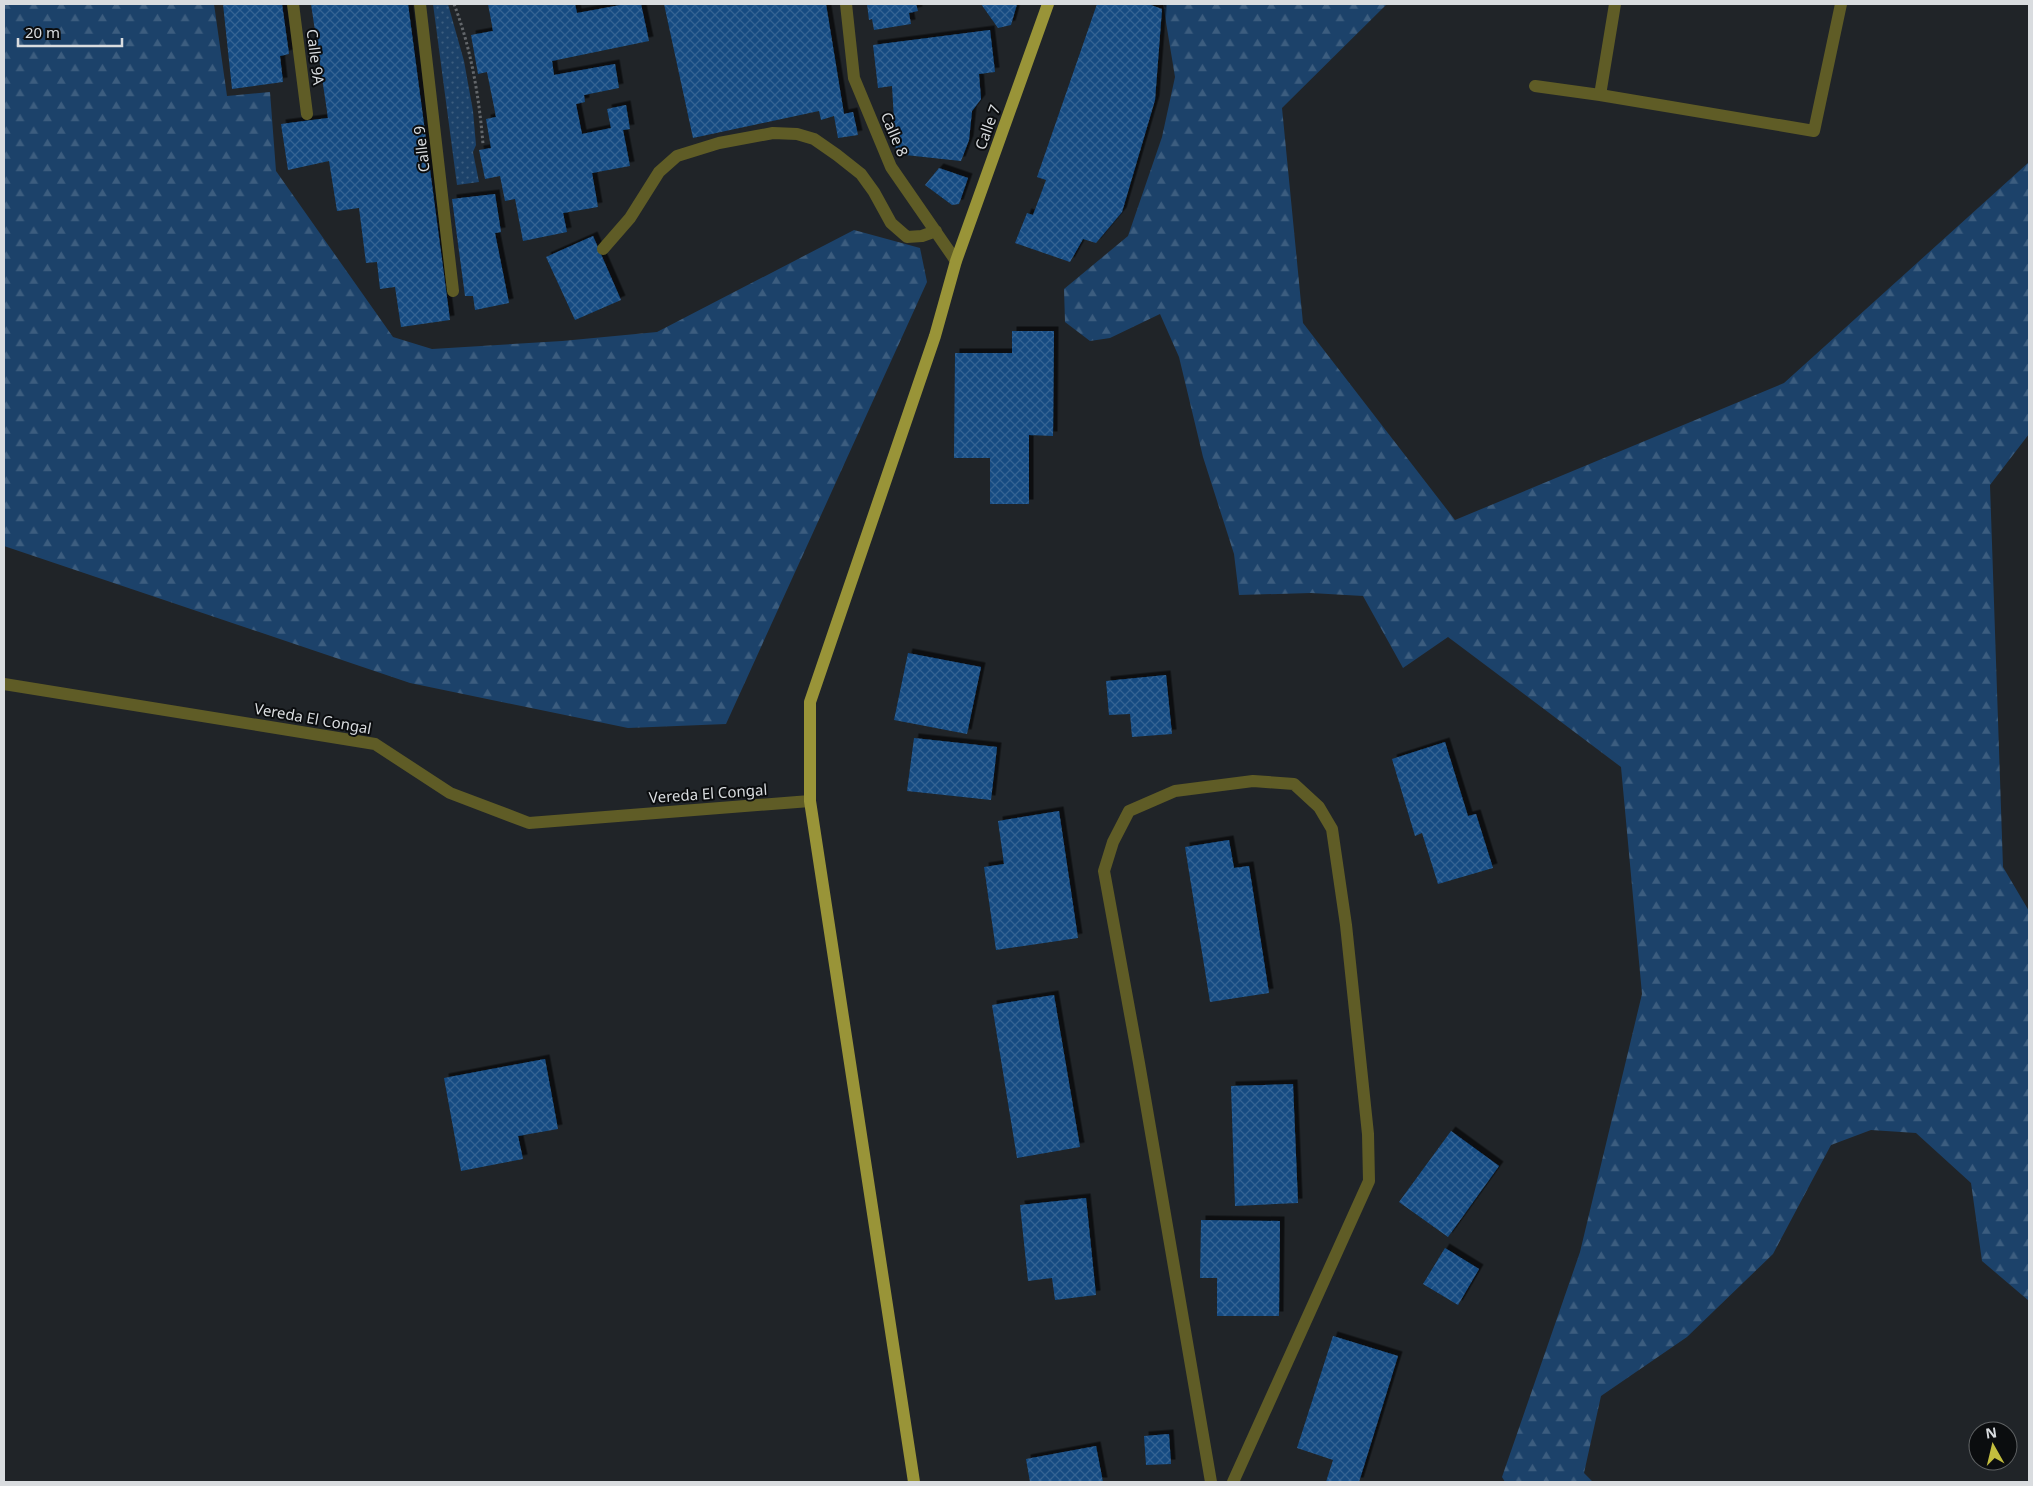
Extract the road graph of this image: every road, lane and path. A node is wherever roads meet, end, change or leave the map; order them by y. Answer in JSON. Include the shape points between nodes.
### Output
{"nodes":[{"id":1,"x":293,"y":4,"type":"edge"},
{"id":2,"x":420,"y":4,"type":"edge"},
{"id":3,"x":454,"y":4,"type":"edge"},
{"id":4,"x":846,"y":4,"type":"edge"},
{"id":5,"x":1048,"y":4,"type":"edge"},
{"id":6,"x":1615,"y":4,"type":"edge"},
{"id":7,"x":1841,"y":4,"type":"edge"},
{"id":8,"x":1535,"y":86,"type":"dead end"},
{"id":9,"x":1600,"y":95,"type":"junction"},
{"id":10,"x":307,"y":114,"type":"dead end"},
{"id":11,"x":483,"y":144,"type":"dead end"},
{"id":12,"x":936,"y":231,"type":"junction"},
{"id":13,"x":602,"y":249,"type":"dead end"},
{"id":14,"x":956,"y":261,"type":"junction"},
{"id":15,"x":453,"y":291,"type":"dead end"},
{"id":16,"x":4,"y":684,"type":"edge"},
{"id":17,"x":810,"y":801,"type":"junction"},
{"id":18,"x":914,"y":1482,"type":"edge"},
{"id":19,"x":1211,"y":1482,"type":"edge"},
{"id":20,"x":1233,"y":1482,"type":"edge"}],
"edges":[{"from":1,"to":10,"type":"street","name":"Calle 9A"},
{"from":2,"to":15,"type":"street","name":"Calle 9"},
{"from":3,"to":11,"type":"path","via":[[463,26],[475,83]]},
{"from":4,"to":12,"type":"street","name":"Calle 8","via":[[854,78],[891,167]]},
{"from":5,"to":14,"type":"main road","name":"Calle 7"},
{"from":6,"to":9,"type":"street"},
{"from":7,"to":9,"type":"street","via":[[1814,131]]},
{"from":8,"to":9,"type":"street"},
{"from":12,"to":13,"type":"street","via":[[907,237],[891,223],[861,174],[837,154],[814,139],[773,133],[720,143],[677,156],[658,172],[630,218]]},
{"from":12,"to":14,"type":"street","name":"Calle 8"},
{"from":14,"to":17,"type":"main road","name":"Calle 7","via":[[935,336],[810,702]]},
{"from":16,"to":17,"type":"street","name":"Vereda El Congal","via":[[375,744],[450,793],[529,823]]},
{"from":17,"to":18,"type":"main road","name":"Calle 7"},
{"from":19,"to":20,"type":"street","via":[[1104,871],[1113,842],[1129,811],[1175,790],[1253,781],[1294,784],[1319,807],[1332,829],[1346,925],[1370,1180]]}]}
